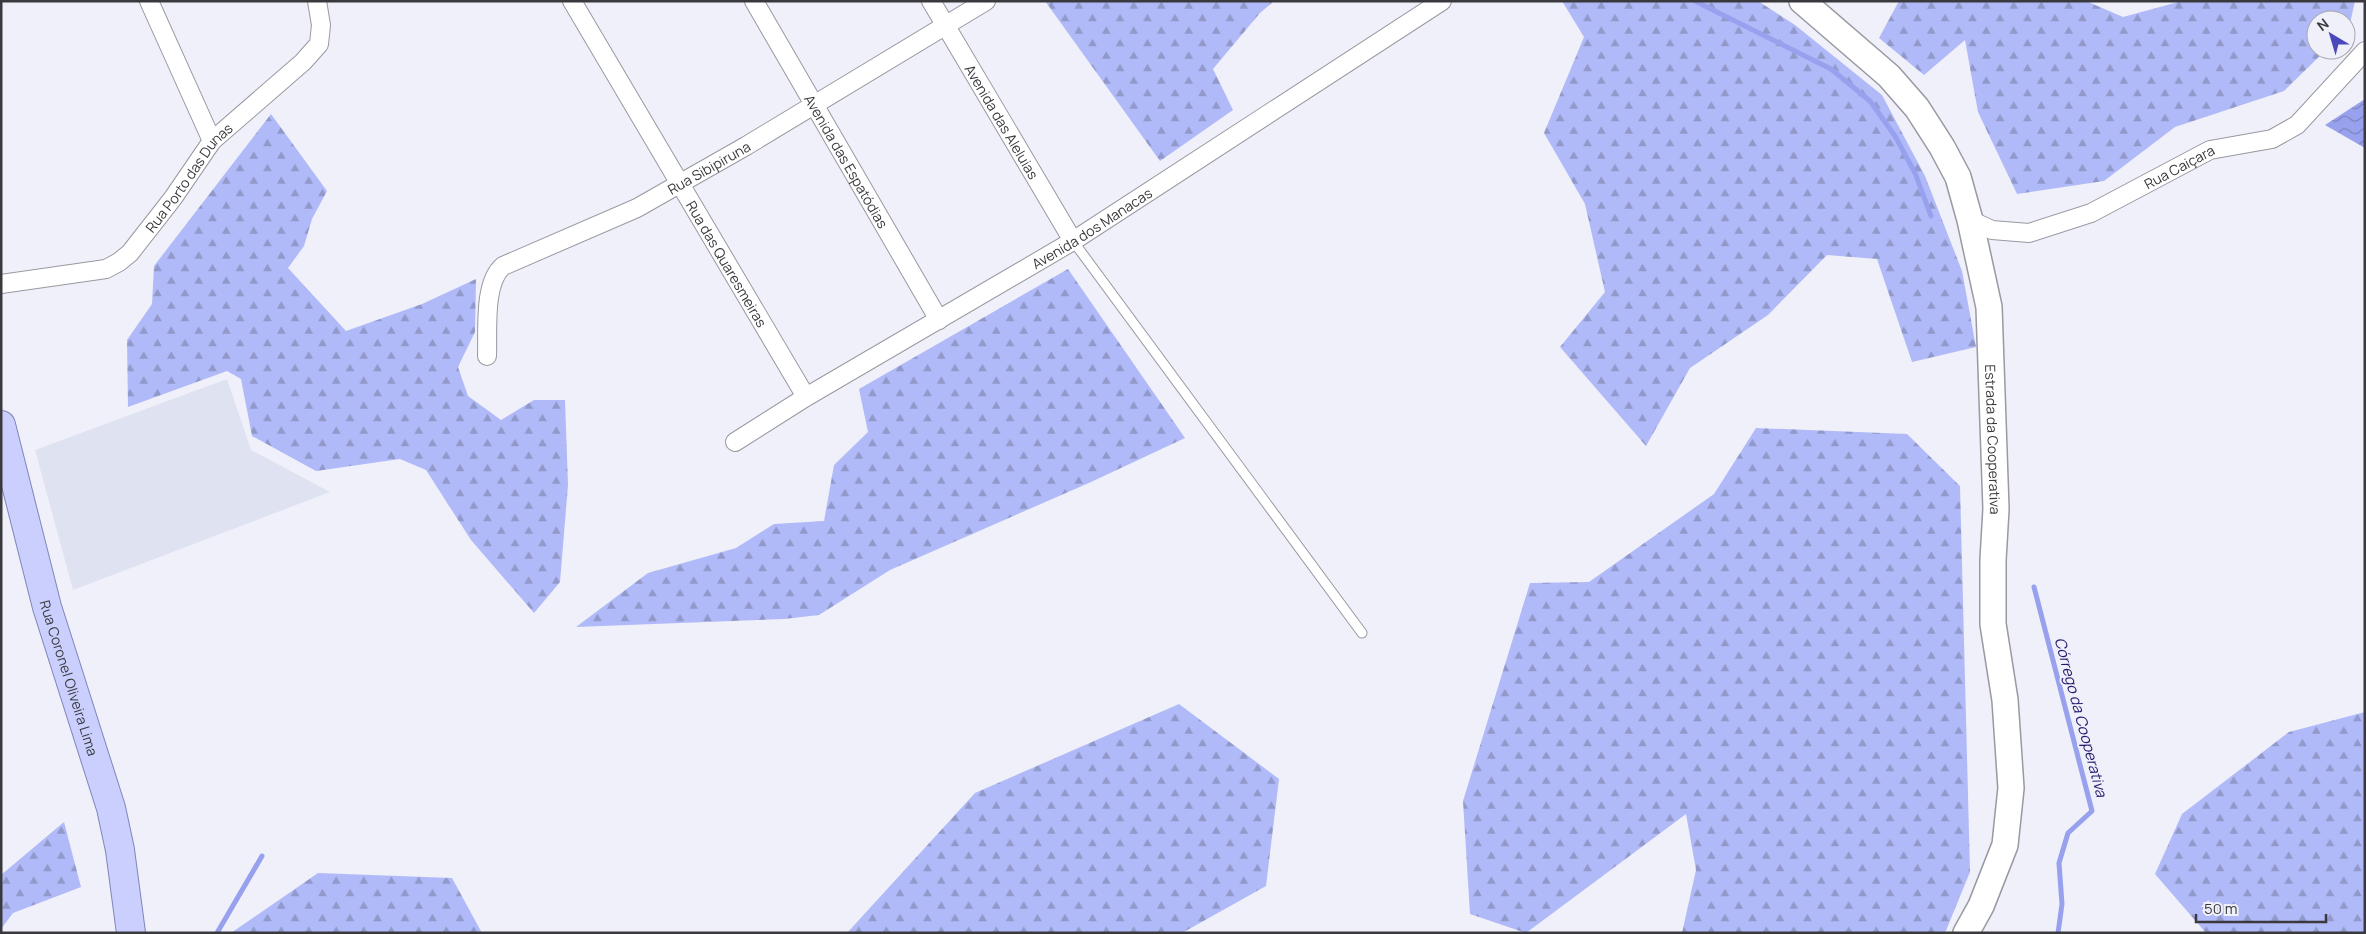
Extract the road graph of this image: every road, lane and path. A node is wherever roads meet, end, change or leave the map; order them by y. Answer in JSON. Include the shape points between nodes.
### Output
{"nodes":[{"id":1,"x":149,"y":1,"type":"edge"},
{"id":2,"x":317,"y":1,"type":"edge"},
{"id":3,"x":572,"y":1,"type":"edge"},
{"id":4,"x":754,"y":1,"type":"edge"},
{"id":5,"x":931,"y":1,"type":"edge"},
{"id":6,"x":986,"y":1,"type":"edge"},
{"id":7,"x":1442,"y":1,"type":"edge"},
{"id":8,"x":1802,"y":1,"type":"edge"},
{"id":9,"x":945,"y":27,"type":"junction"},
{"id":10,"x":2365,"y":51,"type":"edge"},
{"id":11,"x":815,"y":104,"type":"junction"},
{"id":12,"x":212,"y":140,"type":"junction"},
{"id":13,"x":679,"y":185,"type":"junction"},
{"id":14,"x":1970,"y":220,"type":"junction"},
{"id":15,"x":1073,"y":241,"type":"junction"},
{"id":16,"x":1,"y":284,"type":"edge"},
{"id":17,"x":939,"y":320,"type":"junction"},
{"id":18,"x":486,"y":356,"type":"dead end"},
{"id":19,"x":806,"y":397,"type":"junction"},
{"id":20,"x":1,"y":424,"type":"edge"},
{"id":21,"x":735,"y":442,"type":"dead end"},
{"id":22,"x":1362,"y":633,"type":"dead end"},
{"id":23,"x":131,"y":933,"type":"edge"},
{"id":24,"x":1966,"y":933,"type":"edge"}],
"edges":[{"from":1,"to":12,"type":"street"},
{"from":2,"to":12,"type":"street","name":"Rua Porto das Dunas","via":[[322,35],[319,44],[304,62]]},
{"from":3,"to":13,"type":"street","name":"Rua das Quaresmeiras"},
{"from":4,"to":11,"type":"street","name":"Avenida das Espatódias"},
{"from":5,"to":9,"type":"street","name":"Avenida das Aleluias"},
{"from":6,"to":9,"type":"street","name":"Rua Sibipiruna"},
{"from":7,"to":15,"type":"street","name":"Avenida dos Manacas"},
{"from":8,"to":14,"type":"main road","name":"Estrada da Cooperativa","via":[[1890,76],[1918,108],[1958,177]]},
{"from":9,"to":11,"type":"street","name":"Rua Sibipiruna"},
{"from":9,"to":15,"type":"street","name":"Avenida das Aleluias"},
{"from":10,"to":14,"type":"street","name":"Rua Caiçara","via":[[2297,125],[2272,139],[2210,150],[2091,213],[2029,233],[1992,230]]},
{"from":11,"to":13,"type":"street","name":"Rua Sibipiruna"},
{"from":11,"to":17,"type":"street","name":"Avenida das Espatódias"},
{"from":12,"to":16,"type":"street","name":"Rua Porto das Dunas","via":[[173,198],[119,262],[106,269]]},
{"from":13,"to":18,"type":"street","name":"Rua Sibipiruna","via":[[602,225],[498,271],[489,297]]},
{"from":13,"to":19,"type":"street","name":"Rua das Quaresmeiras"},
{"from":14,"to":24,"type":"main road","name":"Estrada da Cooperativa","via":[[1989,307],[1996,500],[1993,624],[2005,700],[2011,788],[2005,845],[1981,906]]},
{"from":15,"to":17,"type":"street","name":"Avenida dos Manacas"},
{"from":15,"to":22,"type":"lane"},
{"from":17,"to":19,"type":"street","name":"Avenida dos Manacas"},
{"from":19,"to":21,"type":"street","name":"Avenida dos Manacas"},
{"from":20,"to":23,"type":"main road","name":"Rua Coronel Oliveira Lima","via":[[47,607],[111,808]]}]}
